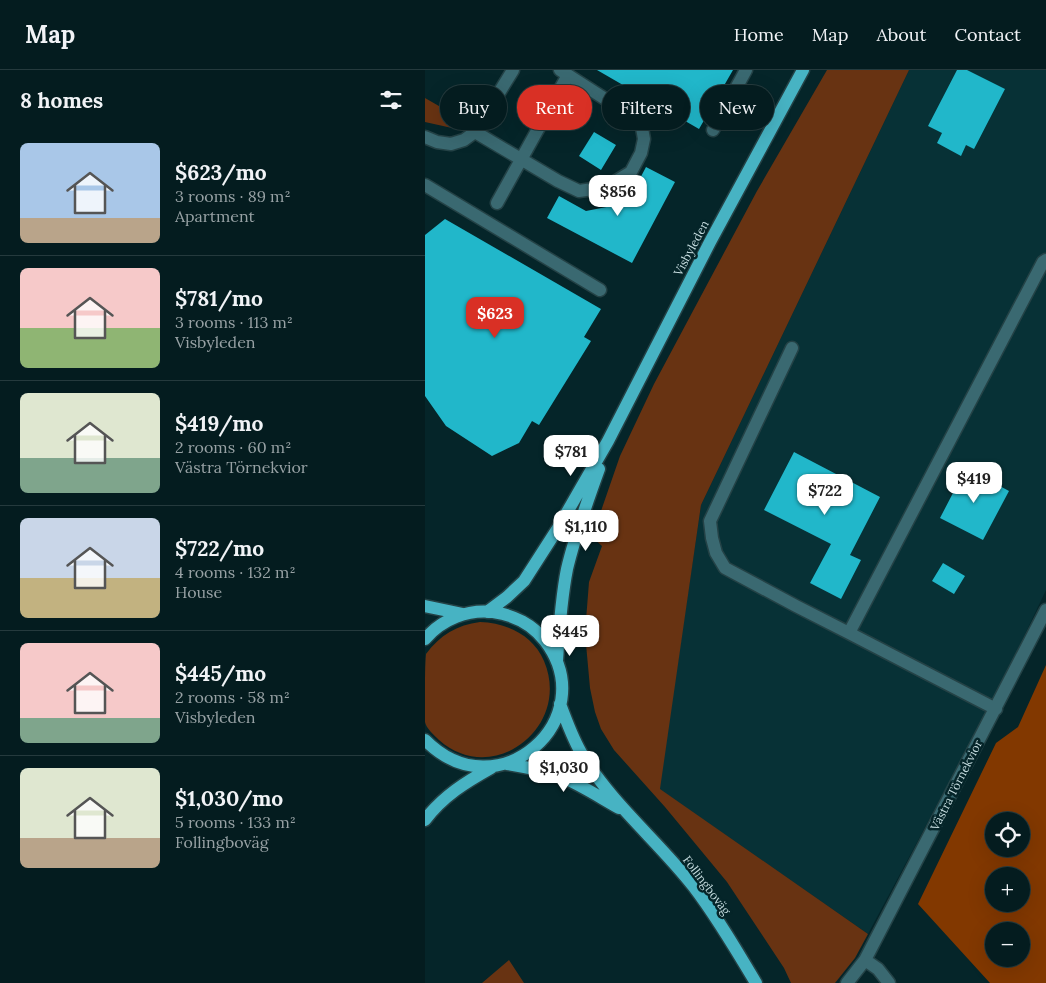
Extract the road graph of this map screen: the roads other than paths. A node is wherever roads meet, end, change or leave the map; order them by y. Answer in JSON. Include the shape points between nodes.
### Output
{"nodes":[{"id":1,"x":513,"y":70,"type":"edge"},
{"id":2,"x":746,"y":70,"type":"edge"},
{"id":3,"x":803,"y":70,"type":"edge"},
{"id":4,"x":564,"y":72,"type":"edge"},
{"id":5,"x":738,"y":85,"type":"edge"},
{"id":6,"x":475,"y":132,"type":"junction"},
{"id":7,"x":425,"y":137,"type":"edge"},
{"id":8,"x":521,"y":160,"type":"junction"},
{"id":9,"x":425,"y":185,"type":"edge"},
{"id":10,"x":497,"y":203,"type":"dead end"},
{"id":11,"x":1046,"y":260,"type":"edge"},
{"id":12,"x":600,"y":290,"type":"dead end"},
{"id":13,"x":792,"y":348,"type":"dead end"},
{"id":14,"x":608,"y":441,"type":"junction"},
{"id":15,"x":425,"y":606,"type":"edge"},
{"id":16,"x":1046,"y":610,"type":"edge"},
{"id":17,"x":487,"y":612,"type":"junction"},
{"id":18,"x":463,"y":614,"type":"junction"},
{"id":19,"x":849,"y":633,"type":"junction"},
{"id":20,"x":425,"y":639,"type":"edge"},
{"id":21,"x":557,"y":663,"type":"junction"},
{"id":22,"x":560,"y":704,"type":"junction"},
{"id":23,"x":996,"y":709,"type":"junction"},
{"id":24,"x":425,"y":740,"type":"edge"},
{"id":25,"x":507,"y":764,"type":"junction"},
{"id":26,"x":493,"y":766,"type":"junction"},
{"id":27,"x":625,"y":812,"type":"junction"},
{"id":28,"x":425,"y":820,"type":"edge"},
{"id":29,"x":865,"y":960,"type":"junction"},
{"id":30,"x":851,"y":982,"type":"edge"},
{"id":31,"x":757,"y":983,"type":"edge"},
{"id":32,"x":889,"y":983,"type":"edge"}],
"edges":[{"from":1,"to":6,"type":"street"},
{"from":2,"to":5,"type":"street"},
{"from":3,"to":14,"type":"main road","name":"Visbyleden"},
{"from":4,"to":8,"type":"street"},
{"from":4,"to":8,"type":"street","via":[[638,120],[644,139],[641,153],[631,172],[613,183],[579,191]]},
{"from":6,"to":7,"type":"street","via":[[451,144]]},
{"from":6,"to":8,"type":"street"},
{"from":8,"to":10,"type":"street"},
{"from":9,"to":12,"type":"street"},
{"from":11,"to":19,"type":"street"},
{"from":13,"to":19,"type":"street","via":[[710,521],[712,538],[725,568]]},
{"from":14,"to":17,"type":"main road","name":"Visbyleden","via":[[524,581]]},
{"from":14,"to":21,"type":"main road","name":"Visbyleden","via":[[567,569]]},
{"from":15,"to":18,"type":"main road"},
{"from":16,"to":23,"type":"street","name":"Västra Törnekvior"},
{"from":17,"to":18,"type":"main road"},
{"from":17,"to":21,"type":"main road","via":[[514,617],[530,627],[544,639]]},
{"from":18,"to":20,"type":"main road","via":[[444,623]]},
{"from":19,"to":23,"type":"street"},
{"from":21,"to":22,"type":"main road"},
{"from":22,"to":25,"type":"main road","via":[[555,722],[545,738],[531,751]]},
{"from":22,"to":27,"type":"main road","name":"Follingboväg","via":[[584,757]]},
{"from":23,"to":29,"type":"street","name":"Västra Törnekvior"},
{"from":24,"to":26,"type":"main road","via":[[456,762]]},
{"from":25,"to":26,"type":"main road"},
{"from":25,"to":27,"type":"main road","name":"Follingboväg","via":[[564,778]]},
{"from":26,"to":28,"type":"main road","via":[[450,793]]},
{"from":27,"to":31,"type":"main road","name":"Follingboväg","via":[[694,888]]},
{"from":29,"to":30,"type":"street","name":"Västra Törnekvior"},
{"from":29,"to":32,"type":"street"}]}
